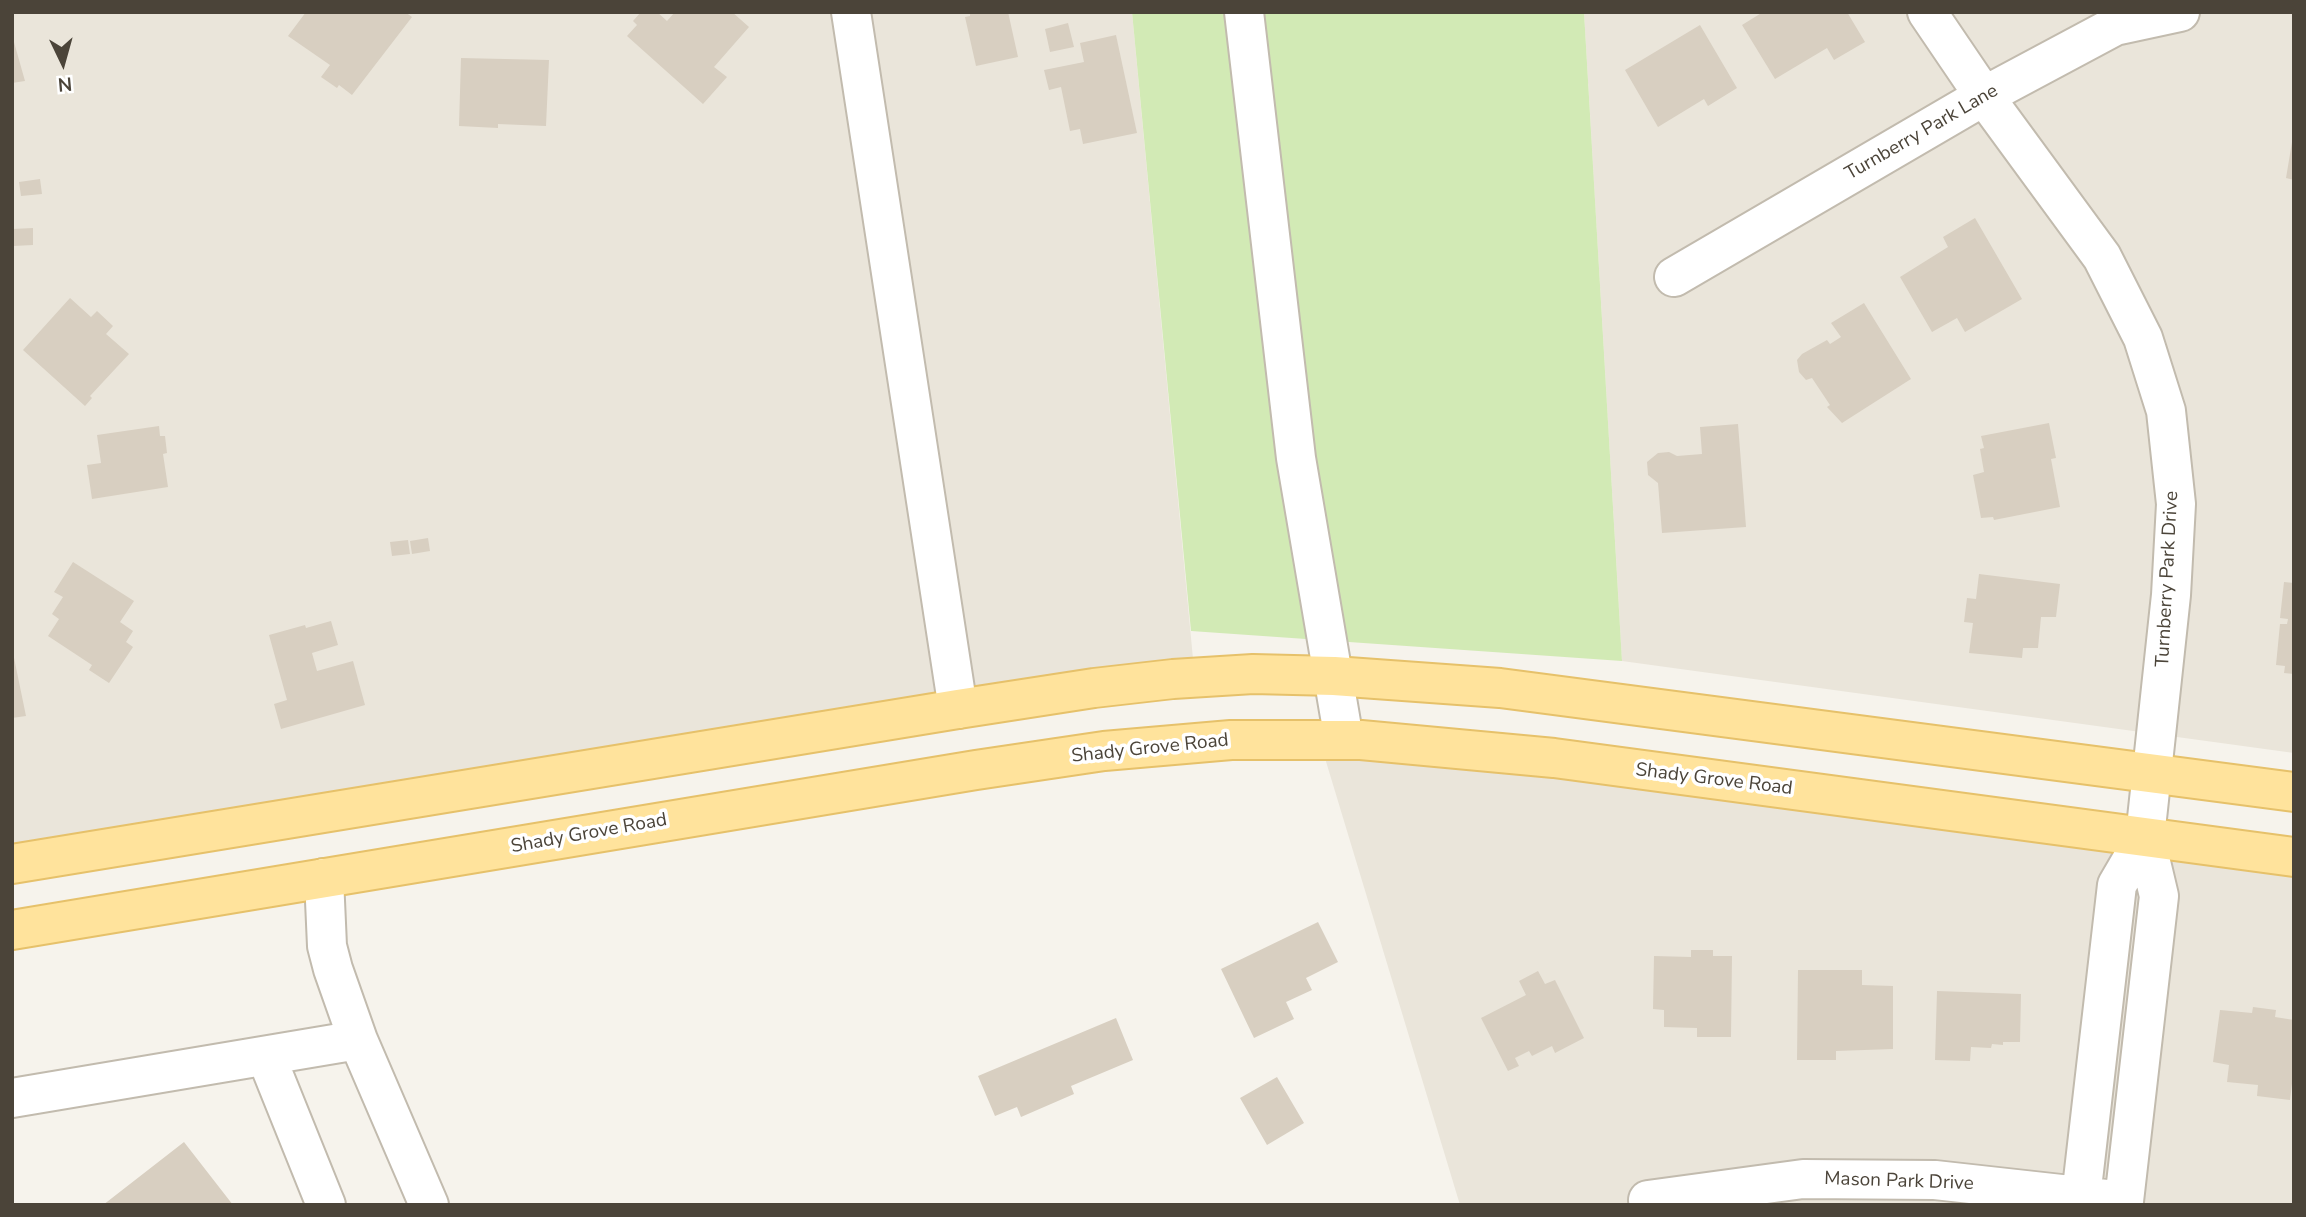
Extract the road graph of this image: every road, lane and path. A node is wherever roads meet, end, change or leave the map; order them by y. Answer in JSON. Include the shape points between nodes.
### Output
{"nodes":[{"id":1,"x":851,"y":12,"type":"edge"},
{"id":2,"x":1244,"y":12,"type":"edge"},
{"id":3,"x":1927,"y":12,"type":"edge"},
{"id":4,"x":2180,"y":12,"type":"edge"},
{"id":5,"x":1984,"y":96,"type":"junction"},
{"id":6,"x":1674,"y":277,"type":"dead end"},
{"id":7,"x":1334,"y":676,"type":"junction"},
{"id":8,"x":958,"y":709,"type":"junction"},
{"id":9,"x":1344,"y":740,"type":"junction"},
{"id":10,"x":2153,"y":774,"type":"junction"},
{"id":11,"x":2294,"y":792,"type":"edge"},
{"id":12,"x":2146,"y":837,"type":"junction"},
{"id":13,"x":2294,"y":857,"type":"edge"},
{"id":14,"x":12,"y":864,"type":"edge"},
{"id":15,"x":324,"y":878,"type":"junction"},
{"id":16,"x":12,"y":930,"type":"edge"},
{"id":17,"x":358,"y":1040,"type":"junction"},
{"id":18,"x":266,"y":1056,"type":"junction"},
{"id":19,"x":12,"y":1098,"type":"edge"},
{"id":20,"x":2081,"y":1197,"type":"junction"},
{"id":21,"x":1648,"y":1200,"type":"dead end"},
{"id":22,"x":2137,"y":1203,"type":"edge"},
{"id":23,"x":326,"y":1205,"type":"edge"},
{"id":24,"x":429,"y":1205,"type":"edge"}],
"edges":[{"from":1,"to":8,"type":"street"},
{"from":2,"to":7,"type":"street","via":[[1296,458]]},
{"from":3,"to":5,"type":"street","name":"Turnberry Park Drive"},
{"from":4,"to":5,"type":"street","name":"Turnberry Park Lane","via":[[2115,26]]},
{"from":5,"to":6,"type":"street","name":"Turnberry Park Lane"},
{"from":5,"to":10,"type":"street","name":"Turnberry Park Drive","via":[[2102,257],[2143,338],[2166,411],[2176,504]]},
{"from":7,"to":8,"type":"main road","via":[[1253,674],[1173,679]]},
{"from":7,"to":9,"type":"street"},
{"from":7,"to":10,"type":"main road","via":[[1500,688]]},
{"from":8,"to":14,"type":"main road"},
{"from":9,"to":12,"type":"main road","name":"Shady Grove Road","via":[[1554,758]]},
{"from":9,"to":15,"type":"main road","name":"Shady Grove Road","via":[[1231,740],[1104,751]]},
{"from":10,"to":11,"type":"main road"},
{"from":10,"to":12,"type":"street","name":"Turnberry Park Drive"},
{"from":12,"to":13,"type":"main road","name":"Shady Grove Road"},
{"from":12,"to":20,"type":"street","name":"Turnberry Park Drive","via":[[2117,885]]},
{"from":12,"to":22,"type":"street","name":"Turnberry Park Drive","via":[[2159,896]]},
{"from":15,"to":16,"type":"main road","name":"Shady Grove Road"},
{"from":15,"to":17,"type":"street","via":[[327,946]]},
{"from":17,"to":18,"type":"street"},
{"from":17,"to":24,"type":"street"},
{"from":18,"to":19,"type":"street"},
{"from":18,"to":23,"type":"street"},
{"from":20,"to":21,"type":"street","name":"Mason Park Drive","via":[[1935,1180],[1803,1179]]},
{"from":20,"to":22,"type":"street","name":"Mason Park Drive"}]}
